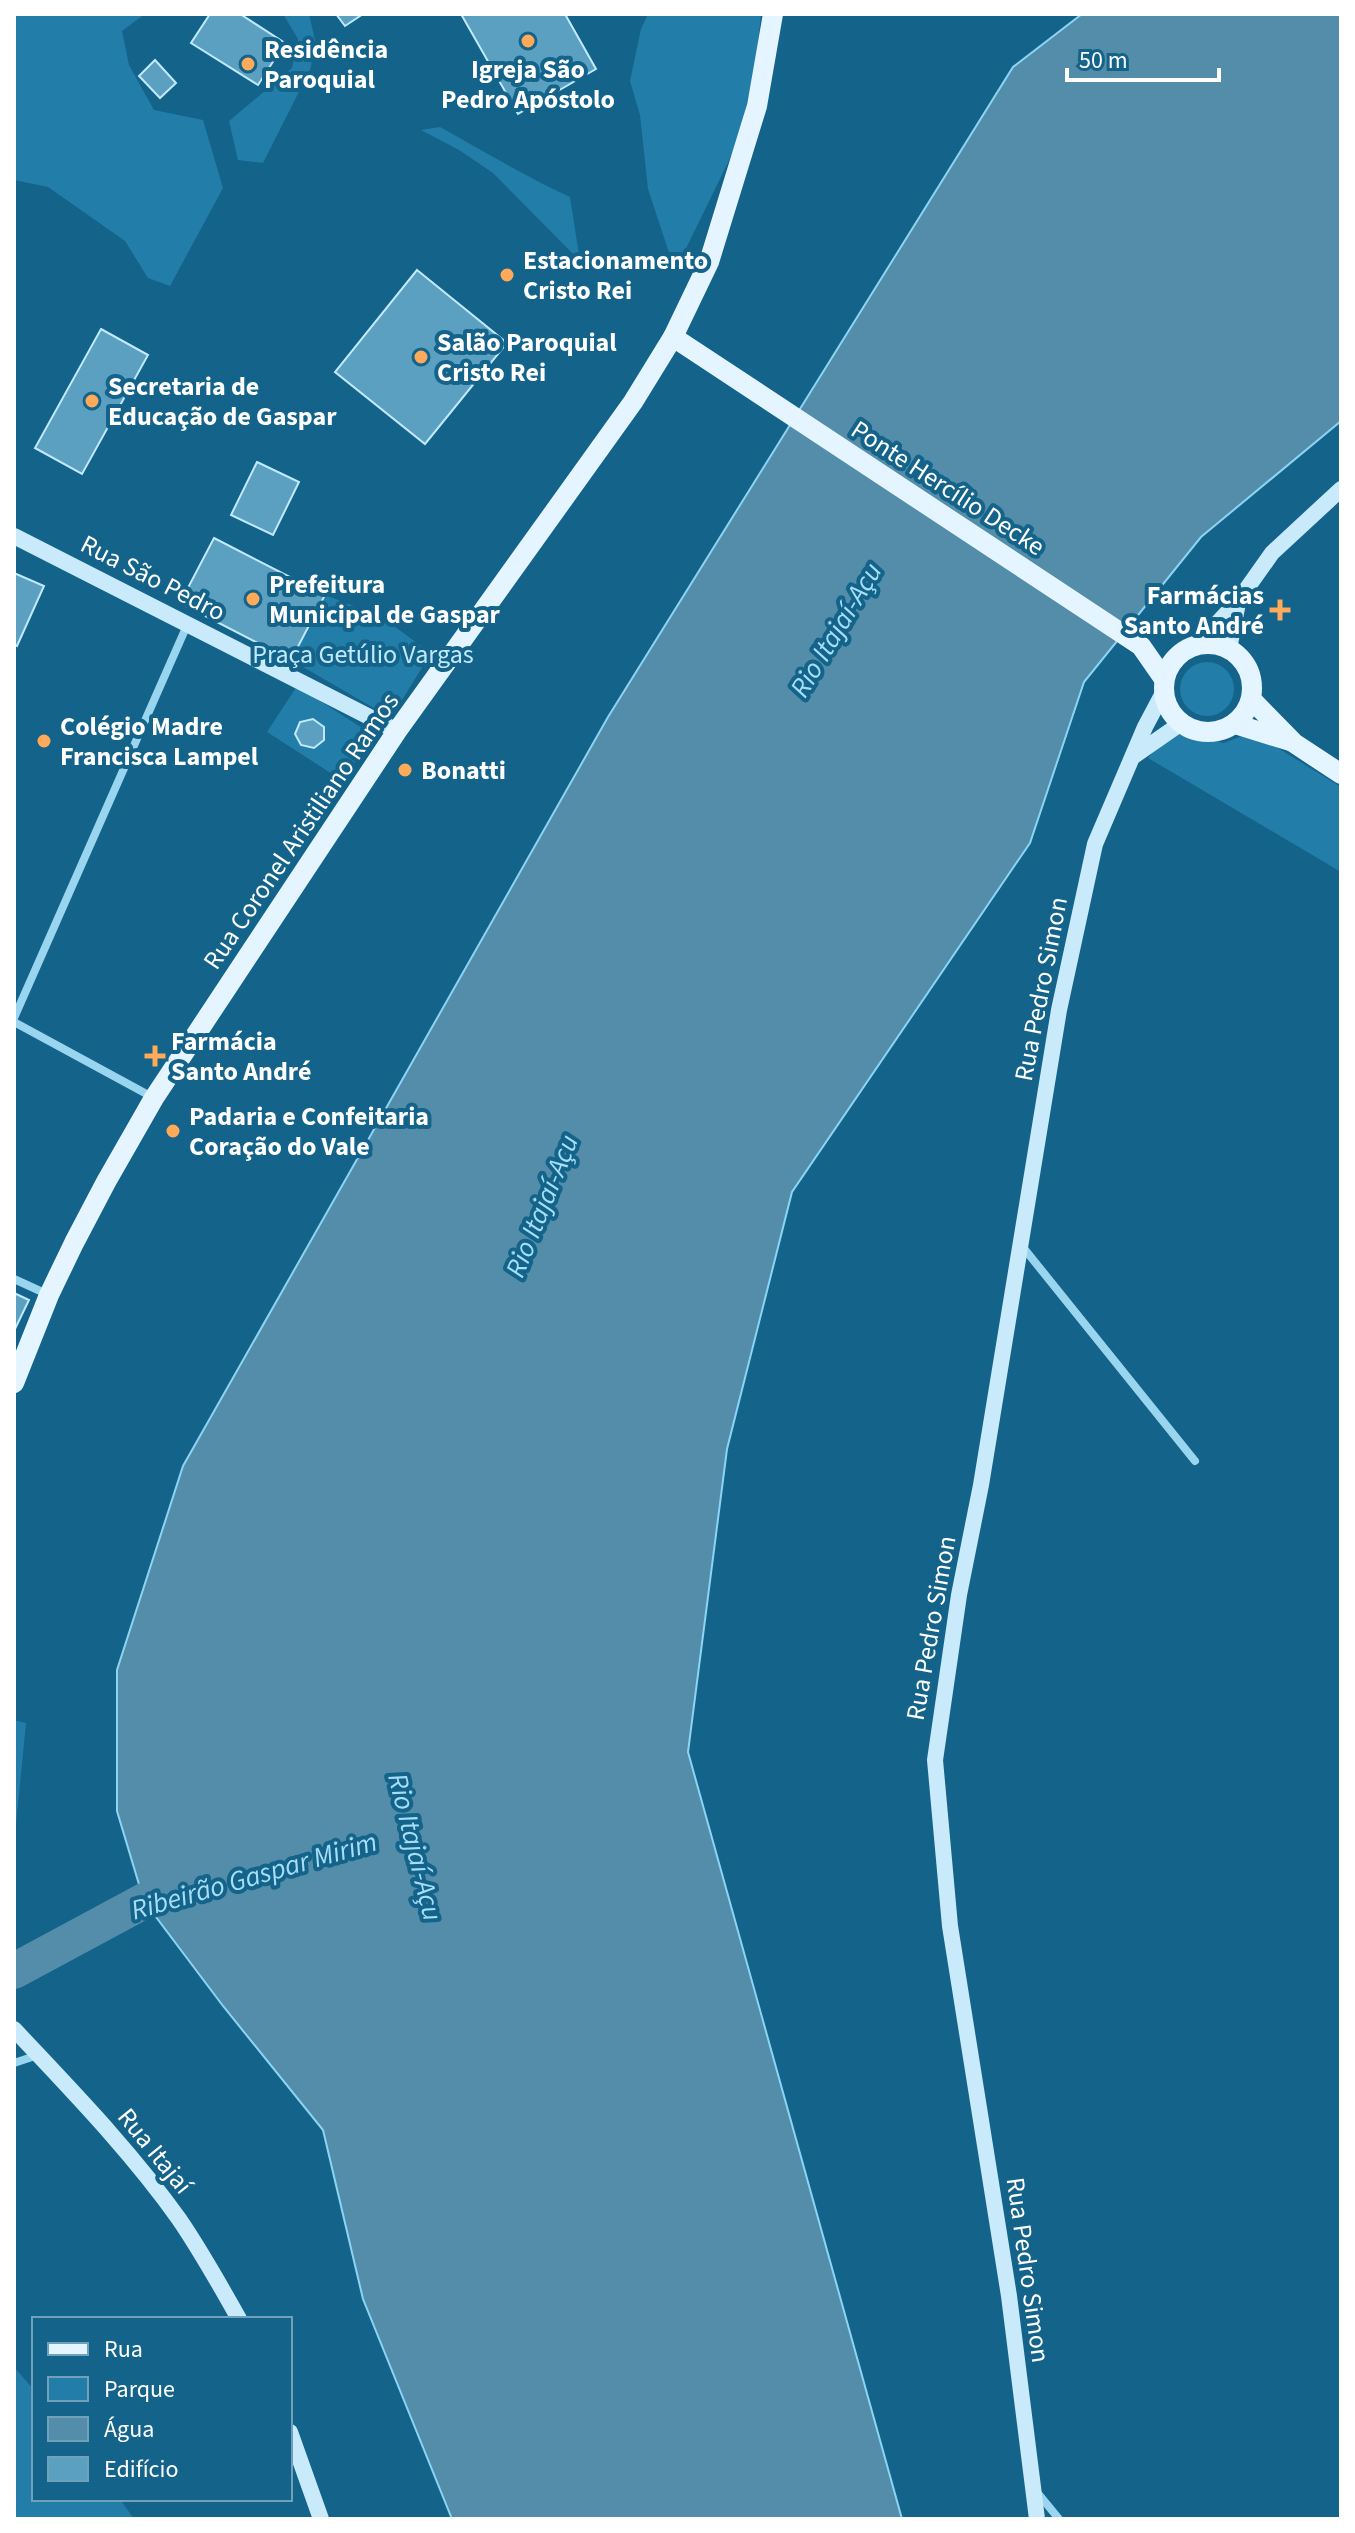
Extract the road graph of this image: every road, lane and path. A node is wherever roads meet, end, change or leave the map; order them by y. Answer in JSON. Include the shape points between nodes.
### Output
{"nodes":[{"id":1,"x":773,"y":14,"type":"edge"},
{"id":2,"x":673,"y":337,"type":"junction"},
{"id":3,"x":1341,"y":489,"type":"edge"},
{"id":4,"x":14,"y":536,"type":"edge"},
{"id":5,"x":1238,"y":601,"type":"junction"},
{"id":6,"x":188,"y":623,"type":"junction"},
{"id":7,"x":1137,"y":644,"type":"junction"},
{"id":8,"x":1190,"y":648,"type":"junction"},
{"id":9,"x":1229,"y":649,"type":"junction"},
{"id":10,"x":1164,"y":686,"type":"junction"},
{"id":11,"x":1251,"y":699,"type":"junction"},
{"id":12,"x":1180,"y":724,"type":"junction"},
{"id":13,"x":1235,"y":724,"type":"junction"},
{"id":14,"x":397,"y":731,"type":"junction"},
{"id":15,"x":1294,"y":743,"type":"junction"},
{"id":16,"x":1133,"y":757,"type":"junction"},
{"id":17,"x":1341,"y":774,"type":"edge"},
{"id":18,"x":14,"y":1020,"type":"edge"},
{"id":19,"x":154,"y":1098,"type":"junction"},
{"id":20,"x":1022,"y":1246,"type":"junction"},
{"id":21,"x":14,"y":1279,"type":"edge"},
{"id":22,"x":49,"y":1295,"type":"junction"},
{"id":23,"x":14,"y":1383,"type":"edge"},
{"id":24,"x":1195,"y":1461,"type":"dead end"},
{"id":25,"x":20,"y":2035,"type":"edge"},
{"id":26,"x":38,"y":2055,"type":"junction"},
{"id":27,"x":14,"y":2063,"type":"edge"},
{"id":28,"x":238,"y":2317,"type":"edge"},
{"id":29,"x":292,"y":2438,"type":"edge"},
{"id":30,"x":1032,"y":2487,"type":"junction"},
{"id":31,"x":321,"y":2519,"type":"edge"},
{"id":32,"x":1037,"y":2519,"type":"edge"},
{"id":33,"x":1059,"y":2519,"type":"edge"}],
"edges":[{"from":1,"to":2,"type":"main road","name":"Rua Coronel Aristiliano Ramos","via":[[757,106],[709,262]]},
{"from":2,"to":7,"type":"main road","name":"Ponte Hercílio Decke"},
{"from":2,"to":14,"type":"main road","name":"Rua Coronel Aristiliano Ramos","via":[[633,402]]},
{"from":3,"to":5,"type":"street","via":[[1272,553]]},
{"from":4,"to":6,"type":"street","name":"Rua São Pedro"},
{"from":5,"to":8,"type":"street"},
{"from":5,"to":9,"type":"street"},
{"from":6,"to":14,"type":"street","name":"Rua São Pedro"},
{"from":6,"to":18,"type":"street"},
{"from":7,"to":8,"type":"main road"},
{"from":7,"to":10,"type":"main road"},
{"from":8,"to":9,"type":"main road","via":[[1213,644]]},
{"from":8,"to":10,"type":"main road","via":[[1173,662]]},
{"from":9,"to":11,"type":"main road","via":[[1249,670]]},
{"from":10,"to":12,"type":"main road","via":[[1169,710]]},
{"from":10,"to":16,"type":"street","name":"Rua Pedro Simon"},
{"from":11,"to":13,"type":"main road"},
{"from":11,"to":15,"type":"main road"},
{"from":12,"to":13,"type":"main road","via":[[1202,733]]},
{"from":12,"to":16,"type":"street"},
{"from":13,"to":15,"type":"main road"},
{"from":14,"to":19,"type":"main road","name":"Rua Coronel Aristiliano Ramos"},
{"from":15,"to":17,"type":"main road"},
{"from":16,"to":20,"type":"street","name":"Rua Pedro Simon","via":[[1095,844],[1059,1010]]},
{"from":18,"to":19,"type":"street"},
{"from":19,"to":22,"type":"main road","name":"Rua Coronel Aristiliano Ramos"},
{"from":20,"to":24,"type":"street"},
{"from":20,"to":30,"type":"street","name":"Rua Pedro Simon","via":[[935,1760],[950,1926],[1009,2296]]},
{"from":21,"to":22,"type":"street"},
{"from":22,"to":23,"type":"main road","name":"Rua Coronel Aristiliano Ramos"},
{"from":25,"to":26,"type":"street","name":"Rua Itajaí"},
{"from":26,"to":27,"type":"street"},
{"from":26,"to":28,"type":"street","name":"Rua Itajaí","via":[[115,2138],[180,2221]]},
{"from":29,"to":31,"type":"street"},
{"from":30,"to":32,"type":"street","name":"Rua Pedro Simon"},
{"from":30,"to":33,"type":"street"}]}
